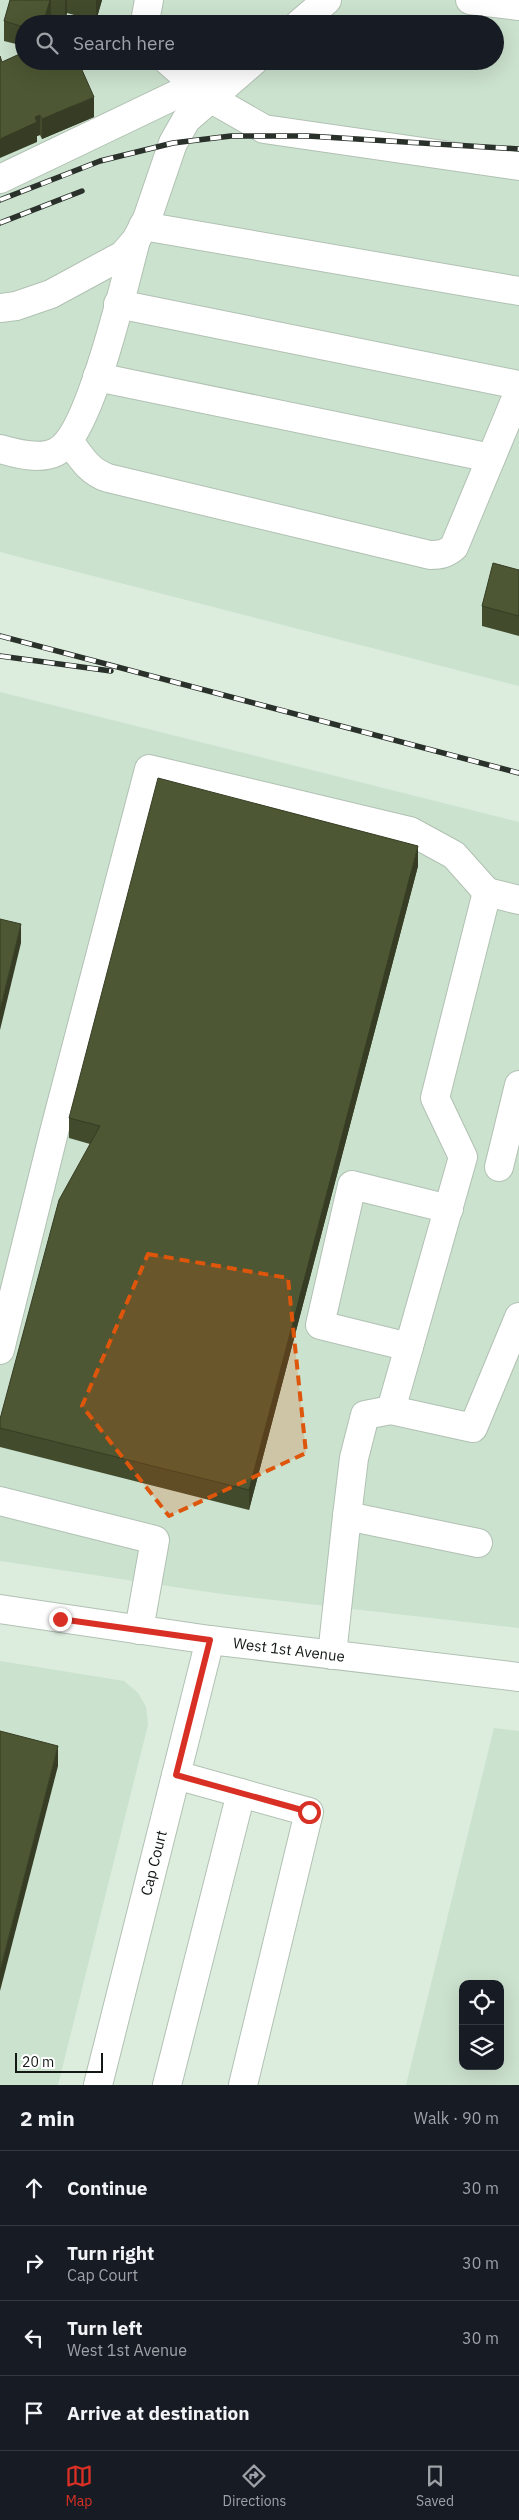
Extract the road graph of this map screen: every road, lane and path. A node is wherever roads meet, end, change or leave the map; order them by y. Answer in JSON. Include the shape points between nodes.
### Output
{"nodes":[{"id":1,"x":149,"y":0,"type":"edge"},
{"id":2,"x":327,"y":0,"type":"edge"},
{"id":3,"x":470,"y":0,"type":"edge"},
{"id":4,"x":519,"y":6,"type":"edge"},
{"id":5,"x":146,"y":15,"type":"edge"},
{"id":6,"x":310,"y":15,"type":"edge"},
{"id":7,"x":178,"y":70,"type":"edge"},
{"id":8,"x":234,"y":70,"type":"edge"},
{"id":9,"x":239,"y":70,"type":"edge"},
{"id":10,"x":203,"y":92,"type":"junction"},
{"id":11,"x":519,"y":166,"type":"edge"},
{"id":12,"x":0,"y":179,"type":"edge"},
{"id":13,"x":140,"y":233,"type":"junction"},
{"id":14,"x":519,"y":291,"type":"edge"},
{"id":15,"x":118,"y":304,"type":"junction"},
{"id":16,"x":0,"y":308,"type":"edge"},
{"id":17,"x":97,"y":377,"type":"junction"},
{"id":18,"x":519,"y":385,"type":"edge"},
{"id":19,"x":519,"y":391,"type":"edge"},
{"id":20,"x":69,"y":441,"type":"junction"},
{"id":21,"x":0,"y":449,"type":"edge"},
{"id":22,"x":491,"y":458,"type":"junction"},
{"id":23,"x":487,"y":892,"type":"junction"},
{"id":24,"x":519,"y":900,"type":"edge"},
{"id":25,"x":519,"y":1085,"type":"edge"},
{"id":26,"x":463,"y":1157,"type":"junction"},
{"id":27,"x":509,"y":1169,"type":"edge"},
{"id":28,"x":448,"y":1209,"type":"junction"},
{"id":29,"x":519,"y":1316,"type":"edge"},
{"id":30,"x":408,"y":1348,"type":"junction"},
{"id":31,"x":0,"y":1350,"type":"edge"},
{"id":32,"x":391,"y":1410,"type":"junction"},
{"id":33,"x":0,"y":1501,"type":"edge"},
{"id":34,"x":348,"y":1516,"type":"junction"},
{"id":35,"x":478,"y":1542,"type":"dead end"},
{"id":36,"x":0,"y":1609,"type":"edge"},
{"id":37,"x":139,"y":1630,"type":"junction"},
{"id":38,"x":210,"y":1640,"type":"junction"},
{"id":39,"x":332,"y":1655,"type":"junction"},
{"id":40,"x":519,"y":1677,"type":"edge"},
{"id":41,"x":176,"y":1775,"type":"junction"},
{"id":42,"x":241,"y":1793,"type":"junction"},
{"id":43,"x":102,"y":2084,"type":"edge"},
{"id":44,"x":167,"y":2085,"type":"edge"},
{"id":45,"x":243,"y":2085,"type":"edge"}],
"edges":[{"from":1,"to":5,"type":"street"},
{"from":2,"to":6,"type":"street"},
{"from":3,"to":4,"type":"street"},
{"from":7,"to":10,"type":"street"},
{"from":8,"to":10,"type":"street"},
{"from":9,"to":10,"type":"street"},
{"from":10,"to":11,"type":"street","via":[[258,126],[272,131]]},
{"from":10,"to":12,"type":"street"},
{"from":10,"to":13,"type":"street","via":[[173,143]]},
{"from":13,"to":14,"type":"street"},
{"from":13,"to":15,"type":"street"},
{"from":13,"to":16,"type":"street","via":[[123,255],[51,294]]},
{"from":15,"to":17,"type":"street"},
{"from":15,"to":18,"type":"street"},
{"from":17,"to":20,"type":"street","via":[[84,413]]},
{"from":17,"to":22,"type":"street"},
{"from":19,"to":22,"type":"street"},
{"from":20,"to":21,"type":"street","via":[[57,452],[41,456]]},
{"from":20,"to":22,"type":"street","via":[[91,469],[108,478],[430,555],[448,553],[454,547]]},
{"from":23,"to":24,"type":"street"},
{"from":23,"to":26,"type":"street","via":[[435,1098]]},
{"from":23,"to":31,"type":"street","via":[[454,855],[410,831],[149,769]]},
{"from":25,"to":27,"type":"street"},
{"from":26,"to":27,"type":"street"},
{"from":26,"to":28,"type":"street"},
{"from":28,"to":30,"type":"street"},
{"from":28,"to":30,"type":"street","via":[[352,1185],[320,1325]]},
{"from":29,"to":32,"type":"street","via":[[472,1428]]},
{"from":30,"to":32,"type":"street"},
{"from":32,"to":34,"type":"street","via":[[365,1415],[354,1458]]},
{"from":33,"to":37,"type":"street","via":[[155,1540]]},
{"from":34,"to":35,"type":"street"},
{"from":34,"to":39,"type":"street"},
{"from":36,"to":37,"type":"street","name":"West 1st Avenue"},
{"from":37,"to":38,"type":"street","name":"West 1st Avenue"},
{"from":38,"to":39,"type":"street","name":"West 1st Avenue"},
{"from":38,"to":41,"type":"street","name":"Cap Court"},
{"from":39,"to":40,"type":"street","name":"West 1st Avenue"},
{"from":41,"to":42,"type":"street"},
{"from":41,"to":43,"type":"street","name":"Cap Court"},
{"from":42,"to":44,"type":"street"},
{"from":42,"to":45,"type":"street","via":[[309,1812]]}]}
